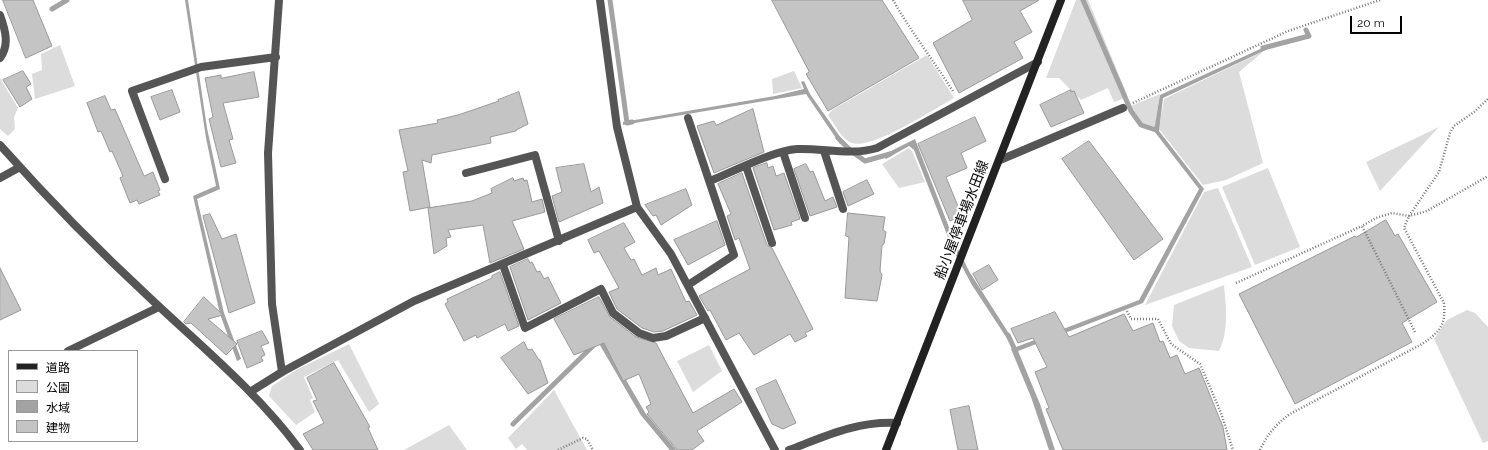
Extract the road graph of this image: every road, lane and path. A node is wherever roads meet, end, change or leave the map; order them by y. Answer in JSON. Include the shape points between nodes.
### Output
{"nodes":[{"id":1,"x":279,"y":0,"type":"edge"},
{"id":2,"x":600,"y":0,"type":"edge"},
{"id":3,"x":892,"y":0,"type":"edge"},
{"id":4,"x":1061,"y":0,"type":"edge"},
{"id":5,"x":1380,"y":0,"type":"edge"},
{"id":6,"x":0,"y":14,"type":"edge"},
{"id":7,"x":276,"y":57,"type":"junction"},
{"id":8,"x":0,"y":58,"type":"edge"},
{"id":9,"x":1038,"y":62,"type":"junction"},
{"id":10,"x":1488,"y":99,"type":"edge"},
{"id":11,"x":961,"y":103,"type":"junction"},
{"id":12,"x":1123,"y":108,"type":"joint"},
{"id":13,"x":688,"y":118,"type":"dead end"},
{"id":14,"x":0,"y":145,"type":"edge"},
{"id":15,"x":824,"y":151,"type":"junction"},
{"id":16,"x":783,"y":152,"type":"junction"},
{"id":17,"x":1000,"y":160,"type":"junction"},
{"id":18,"x":746,"y":166,"type":"junction"},
{"id":19,"x":20,"y":167,"type":"junction"},
{"id":20,"x":466,"y":173,"type":"dead end"},
{"id":21,"x":1488,"y":176,"type":"edge"},
{"id":22,"x":0,"y":178,"type":"edge"},
{"id":23,"x":165,"y":179,"type":"dead end"},
{"id":24,"x":710,"y":181,"type":"junction"},
{"id":25,"x":637,"y":207,"type":"junction"},
{"id":26,"x":843,"y":209,"type":"dead end"},
{"id":27,"x":1408,"y":216,"type":"junction"},
{"id":28,"x":805,"y":218,"type":"dead end"},
{"id":29,"x":1362,"y":226,"type":"junction"},
{"id":30,"x":559,"y":241,"type":"junction"},
{"id":31,"x":772,"y":243,"type":"dead end"},
{"id":32,"x":503,"y":265,"type":"junction"},
{"id":33,"x":1236,"y":284,"type":"dead end"},
{"id":34,"x":688,"y":285,"type":"junction"},
{"id":35,"x":159,"y":307,"type":"junction"},
{"id":36,"x":1127,"y":311,"type":"dead end"},
{"id":37,"x":705,"y":318,"type":"junction"},
{"id":38,"x":1415,"y":332,"type":"dead end"},
{"id":39,"x":70,"y":350,"type":"edge"},
{"id":40,"x":282,"y":372,"type":"junction"},
{"id":41,"x":250,"y":392,"type":"junction"},
{"id":42,"x":897,"y":422,"type":"junction"},
{"id":43,"x":300,"y":450,"type":"edge"},
{"id":44,"x":558,"y":450,"type":"edge"},
{"id":45,"x":593,"y":450,"type":"edge"},
{"id":46,"x":774,"y":450,"type":"edge"},
{"id":47,"x":789,"y":450,"type":"edge"},
{"id":48,"x":886,"y":450,"type":"edge"},
{"id":49,"x":1233,"y":450,"type":"edge"},
{"id":50,"x":1260,"y":450,"type":"edge"}],
"edges":[{"from":1,"to":7,"type":"street"},
{"from":2,"to":25,"type":"street","via":[[617,127]]},
{"from":3,"to":11,"type":"path"},
{"from":4,"to":9,"type":"main road","name":"船小屋停車場水田線"},
{"from":5,"to":12,"type":"path","via":[[1288,30]]},
{"from":6,"to":8,"type":"street","via":[[7,33]]},
{"from":7,"to":23,"type":"street","via":[[201,67],[132,91]]},
{"from":7,"to":40,"type":"street","via":[[268,153],[272,304]]},
{"from":9,"to":11,"type":"street"},
{"from":9,"to":17,"type":"main road","name":"船小屋停車場水田線"},
{"from":10,"to":27,"type":"path","via":[[1454,126],[1439,172]]},
{"from":11,"to":15,"type":"street","via":[[877,148],[864,152]]},
{"from":12,"to":17,"type":"street"},
{"from":13,"to":24,"type":"street"},
{"from":14,"to":19,"type":"street"},
{"from":15,"to":16,"type":"street","via":[[796,149]]},
{"from":15,"to":26,"type":"street"},
{"from":16,"to":18,"type":"street"},
{"from":16,"to":28,"type":"street"},
{"from":17,"to":42,"type":"main road","name":"船小屋停車場水田線"},
{"from":18,"to":24,"type":"street"},
{"from":18,"to":31,"type":"street"},
{"from":19,"to":22,"type":"street"},
{"from":19,"to":35,"type":"street","via":[[104,256]]},
{"from":20,"to":30,"type":"street","via":[[535,155]]},
{"from":21,"to":27,"type":"path","via":[[1427,211]]},
{"from":24,"to":34,"type":"street","via":[[734,255]]},
{"from":25,"to":30,"type":"street"},
{"from":25,"to":34,"type":"street","via":[[671,254]]},
{"from":27,"to":29,"type":"path","via":[[1392,213]]},
{"from":27,"to":50,"type":"path","via":[[1404,228],[1444,303],[1445,315],[1436,334],[1422,344],[1290,414],[1277,424],[1264,440]]},
{"from":29,"to":33,"type":"path"},
{"from":29,"to":38,"type":"path"},
{"from":30,"to":32,"type":"street"},
{"from":32,"to":37,"type":"street","via":[[525,328],[601,289],[613,313],[639,333],[653,338],[666,336]]},
{"from":32,"to":40,"type":"street","via":[[414,301]]},
{"from":34,"to":37,"type":"street"},
{"from":35,"to":39,"type":"street"},
{"from":35,"to":41,"type":"street"},
{"from":36,"to":49,"type":"path","via":[[1131,319],[1158,318],[1171,344],[1200,364],[1221,413]]},
{"from":37,"to":46,"type":"street"},
{"from":40,"to":41,"type":"street"},
{"from":41,"to":43,"type":"street","via":[[284,428]]},
{"from":42,"to":47,"type":"street","via":[[854,426]]},
{"from":42,"to":48,"type":"main road","name":"船小屋停車場水田線"},
{"from":44,"to":45,"type":"path","via":[[583,438],[587,439]]}]}
